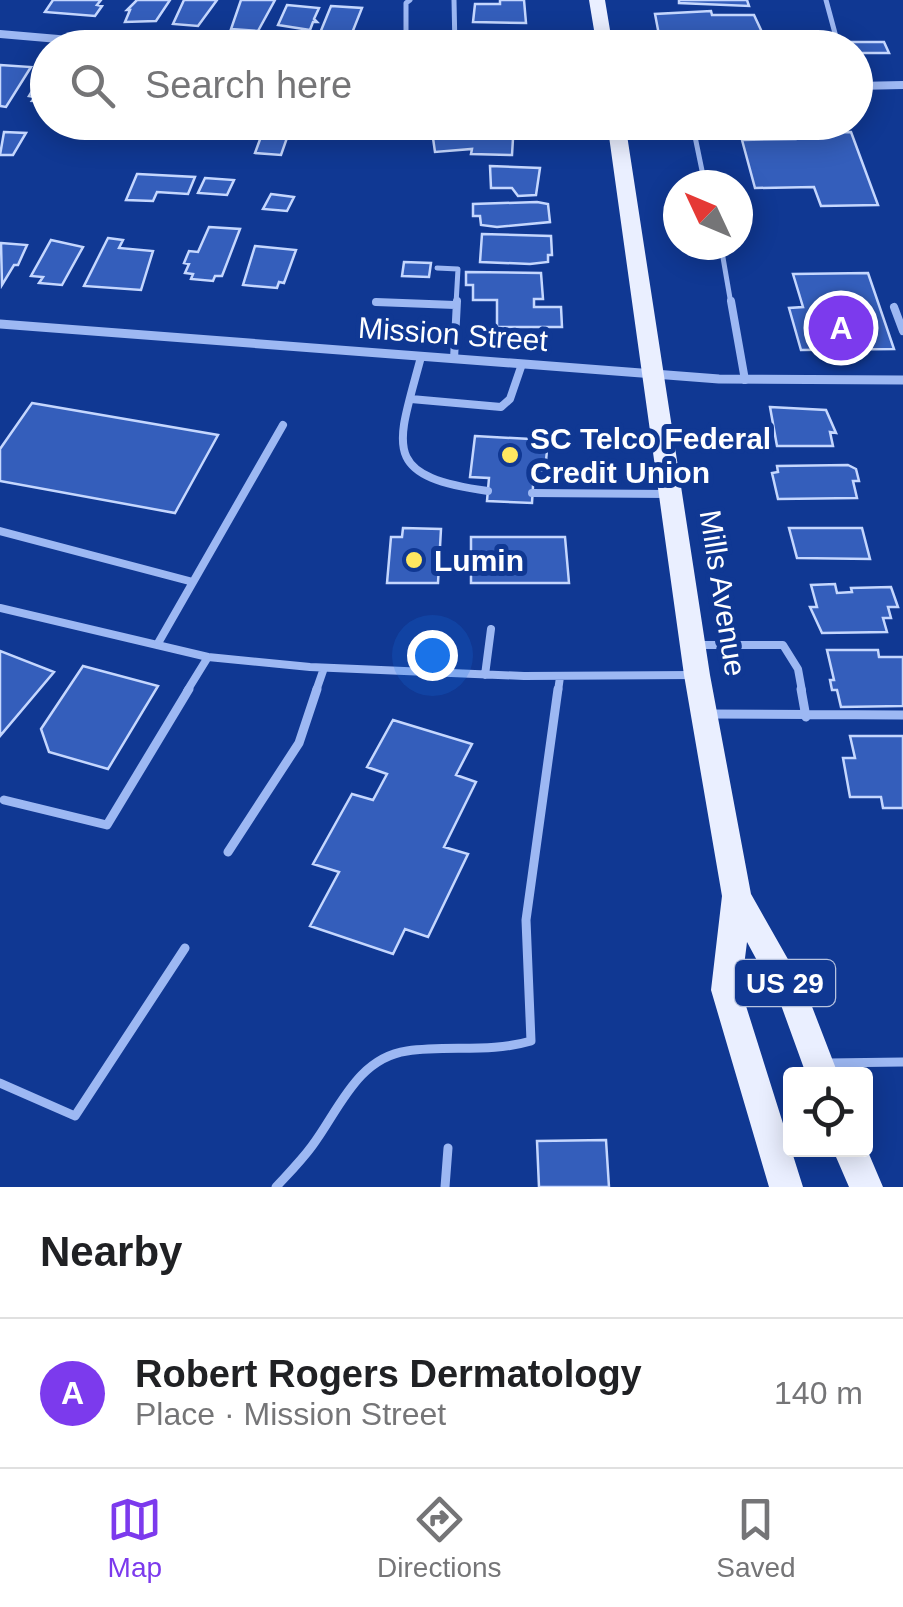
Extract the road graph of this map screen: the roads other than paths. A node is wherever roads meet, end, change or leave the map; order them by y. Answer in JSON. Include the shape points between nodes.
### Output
{"nodes":[{"id":1,"x":410,"y":0,"type":"edge"},
{"id":2,"x":454,"y":0,"type":"edge"},
{"id":3,"x":597,"y":0,"type":"edge"},
{"id":4,"x":826,"y":0,"type":"edge"},
{"id":5,"x":406,"y":30,"type":"edge"},
{"id":6,"x":454,"y":30,"type":"edge"},
{"id":7,"x":602,"y":30,"type":"edge"},
{"id":8,"x":834,"y":30,"type":"edge"},
{"id":9,"x":0,"y":34,"type":"edge"},
{"id":10,"x":30,"y":37,"type":"edge"},
{"id":11,"x":903,"y":85,"type":"edge"},
{"id":12,"x":873,"y":86,"type":"edge"},
{"id":13,"x":619,"y":140,"type":"edge"},
{"id":14,"x":696,"y":140,"type":"edge"},
{"id":15,"x":702,"y":170,"type":"edge"},
{"id":16,"x":724,"y":260,"type":"edge"},
{"id":17,"x":437,"y":268,"type":"dead end"},
{"id":18,"x":376,"y":302,"type":"dead end"},
{"id":19,"x":456,"y":305,"type":"junction"},
{"id":20,"x":894,"y":307,"type":"dead end"},
{"id":21,"x":0,"y":324,"type":"edge"},
{"id":22,"x":903,"y":331,"type":"edge"},
{"id":23,"x":422,"y":357,"type":"junction"},
{"id":24,"x":454,"y":360,"type":"junction"},
{"id":25,"x":522,"y":364,"type":"junction"},
{"id":26,"x":652,"y":372,"type":"junction"},
{"id":27,"x":745,"y":380,"type":"junction"},
{"id":28,"x":903,"y":380,"type":"edge"},
{"id":29,"x":411,"y":399,"type":"junction"},
{"id":30,"x":283,"y":425,"type":"dead end"},
{"id":31,"x":488,"y":491,"type":"dead end"},
{"id":32,"x":532,"y":493,"type":"dead end"},
{"id":33,"x":670,"y":494,"type":"junction"},
{"id":34,"x":0,"y":531,"type":"edge"},
{"id":35,"x":193,"y":582,"type":"junction"},
{"id":36,"x":0,"y":608,"type":"edge"},
{"id":37,"x":491,"y":630,"type":"dead end"},
{"id":38,"x":693,"y":645,"type":"junction"},
{"id":39,"x":157,"y":646,"type":"junction"},
{"id":40,"x":208,"y":656,"type":"junction"},
{"id":41,"x":324,"y":668,"type":"junction"},
{"id":42,"x":697,"y":674,"type":"junction"},
{"id":43,"x":485,"y":675,"type":"junction"},
{"id":44,"x":560,"y":677,"type":"junction"},
{"id":45,"x":704,"y":714,"type":"junction"},
{"id":46,"x":903,"y":715,"type":"edge"},
{"id":47,"x":806,"y":717,"type":"junction"},
{"id":48,"x":4,"y":800,"type":"dead end"},
{"id":49,"x":228,"y":852,"type":"dead end"},
{"id":50,"x":738,"y":896,"type":"junction"},
{"id":51,"x":185,"y":948,"type":"dead end"},
{"id":52,"x":903,"y":1062,"type":"edge"},
{"id":53,"x":819,"y":1067,"type":"edge"},
{"id":54,"x":844,"y":1067,"type":"edge"},
{"id":55,"x":0,"y":1084,"type":"edge"},
{"id":56,"x":448,"y":1148,"type":"dead end"},
{"id":57,"x":853,"y":1157,"type":"edge"},
{"id":58,"x":276,"y":1187,"type":"edge"},
{"id":59,"x":445,"y":1187,"type":"edge"},
{"id":60,"x":786,"y":1187,"type":"edge"},
{"id":61,"x":866,"y":1187,"type":"edge"}],
"edges":[{"from":1,"to":5,"type":"lane"},
{"from":2,"to":6,"type":"lane"},
{"from":3,"to":7,"type":"main road"},
{"from":4,"to":8,"type":"lane"},
{"from":9,"to":10,"type":"street"},
{"from":11,"to":12,"type":"street"},
{"from":13,"to":26,"type":"main road","name":"Mills Avenue","number":"US 29"},
{"from":14,"to":15,"type":"lane"},
{"from":16,"to":27,"type":"lane"},
{"from":17,"to":19,"type":"lane","via":[[458,269]]},
{"from":18,"to":19,"type":"lane"},
{"from":19,"to":24,"type":"lane"},
{"from":20,"to":22,"type":"lane"},
{"from":21,"to":23,"type":"street","name":"Mission Street"},
{"from":23,"to":24,"type":"street","name":"Mission Street"},
{"from":23,"to":29,"type":"lane"},
{"from":24,"to":25,"type":"street","name":"Mission Street"},
{"from":25,"to":26,"type":"street","name":"Mission Street"},
{"from":25,"to":29,"type":"lane","via":[[510,399],[500,407]]},
{"from":26,"to":27,"type":"street","name":"Mission Street"},
{"from":26,"to":33,"type":"main road","name":"Mills Avenue","number":"US 29"},
{"from":27,"to":28,"type":"street","name":"Mission Street"},
{"from":29,"to":31,"type":"lane","via":[[401,441],[404,461],[420,480]]},
{"from":30,"to":35,"type":"lane"},
{"from":32,"to":33,"type":"lane"},
{"from":33,"to":38,"type":"main road","name":"Mills Avenue","number":"US 29"},
{"from":34,"to":35,"type":"lane"},
{"from":35,"to":39,"type":"lane"},
{"from":36,"to":39,"type":"lane"},
{"from":37,"to":43,"type":"lane"},
{"from":38,"to":42,"type":"main road","name":"Mills Avenue","number":"US 29"},
{"from":38,"to":47,"type":"lane","via":[[783,645],[798,669]]},
{"from":39,"to":40,"type":"lane"},
{"from":40,"to":41,"type":"lane"},
{"from":40,"to":48,"type":"lane","via":[[107,825]]},
{"from":41,"to":43,"type":"lane"},
{"from":41,"to":49,"type":"lane","via":[[299,744]]},
{"from":42,"to":44,"type":"lane"},
{"from":42,"to":45,"type":"main road","name":"Mills Avenue","number":"US 29"},
{"from":43,"to":44,"type":"lane"},
{"from":44,"to":58,"type":"lane","via":[[526,920],[531,1041],[506,1051],[384,1056],[357,1080]]},
{"from":45,"to":47,"type":"lane"},
{"from":45,"to":50,"type":"main road","name":"Mills Avenue","number":"US 29"},
{"from":46,"to":47,"type":"lane"},
{"from":50,"to":53,"type":"main road","name":"Mills Avenue","number":"US 29","via":[[795,1001]]},
{"from":50,"to":60,"type":"main road","name":"Mills Avenue","number":"US 29","via":[[726,990]]},
{"from":51,"to":55,"type":"lane","via":[[74,1116]]},
{"from":52,"to":54,"type":"lane"},
{"from":56,"to":59,"type":"lane"},
{"from":57,"to":61,"type":"main road"}]}
